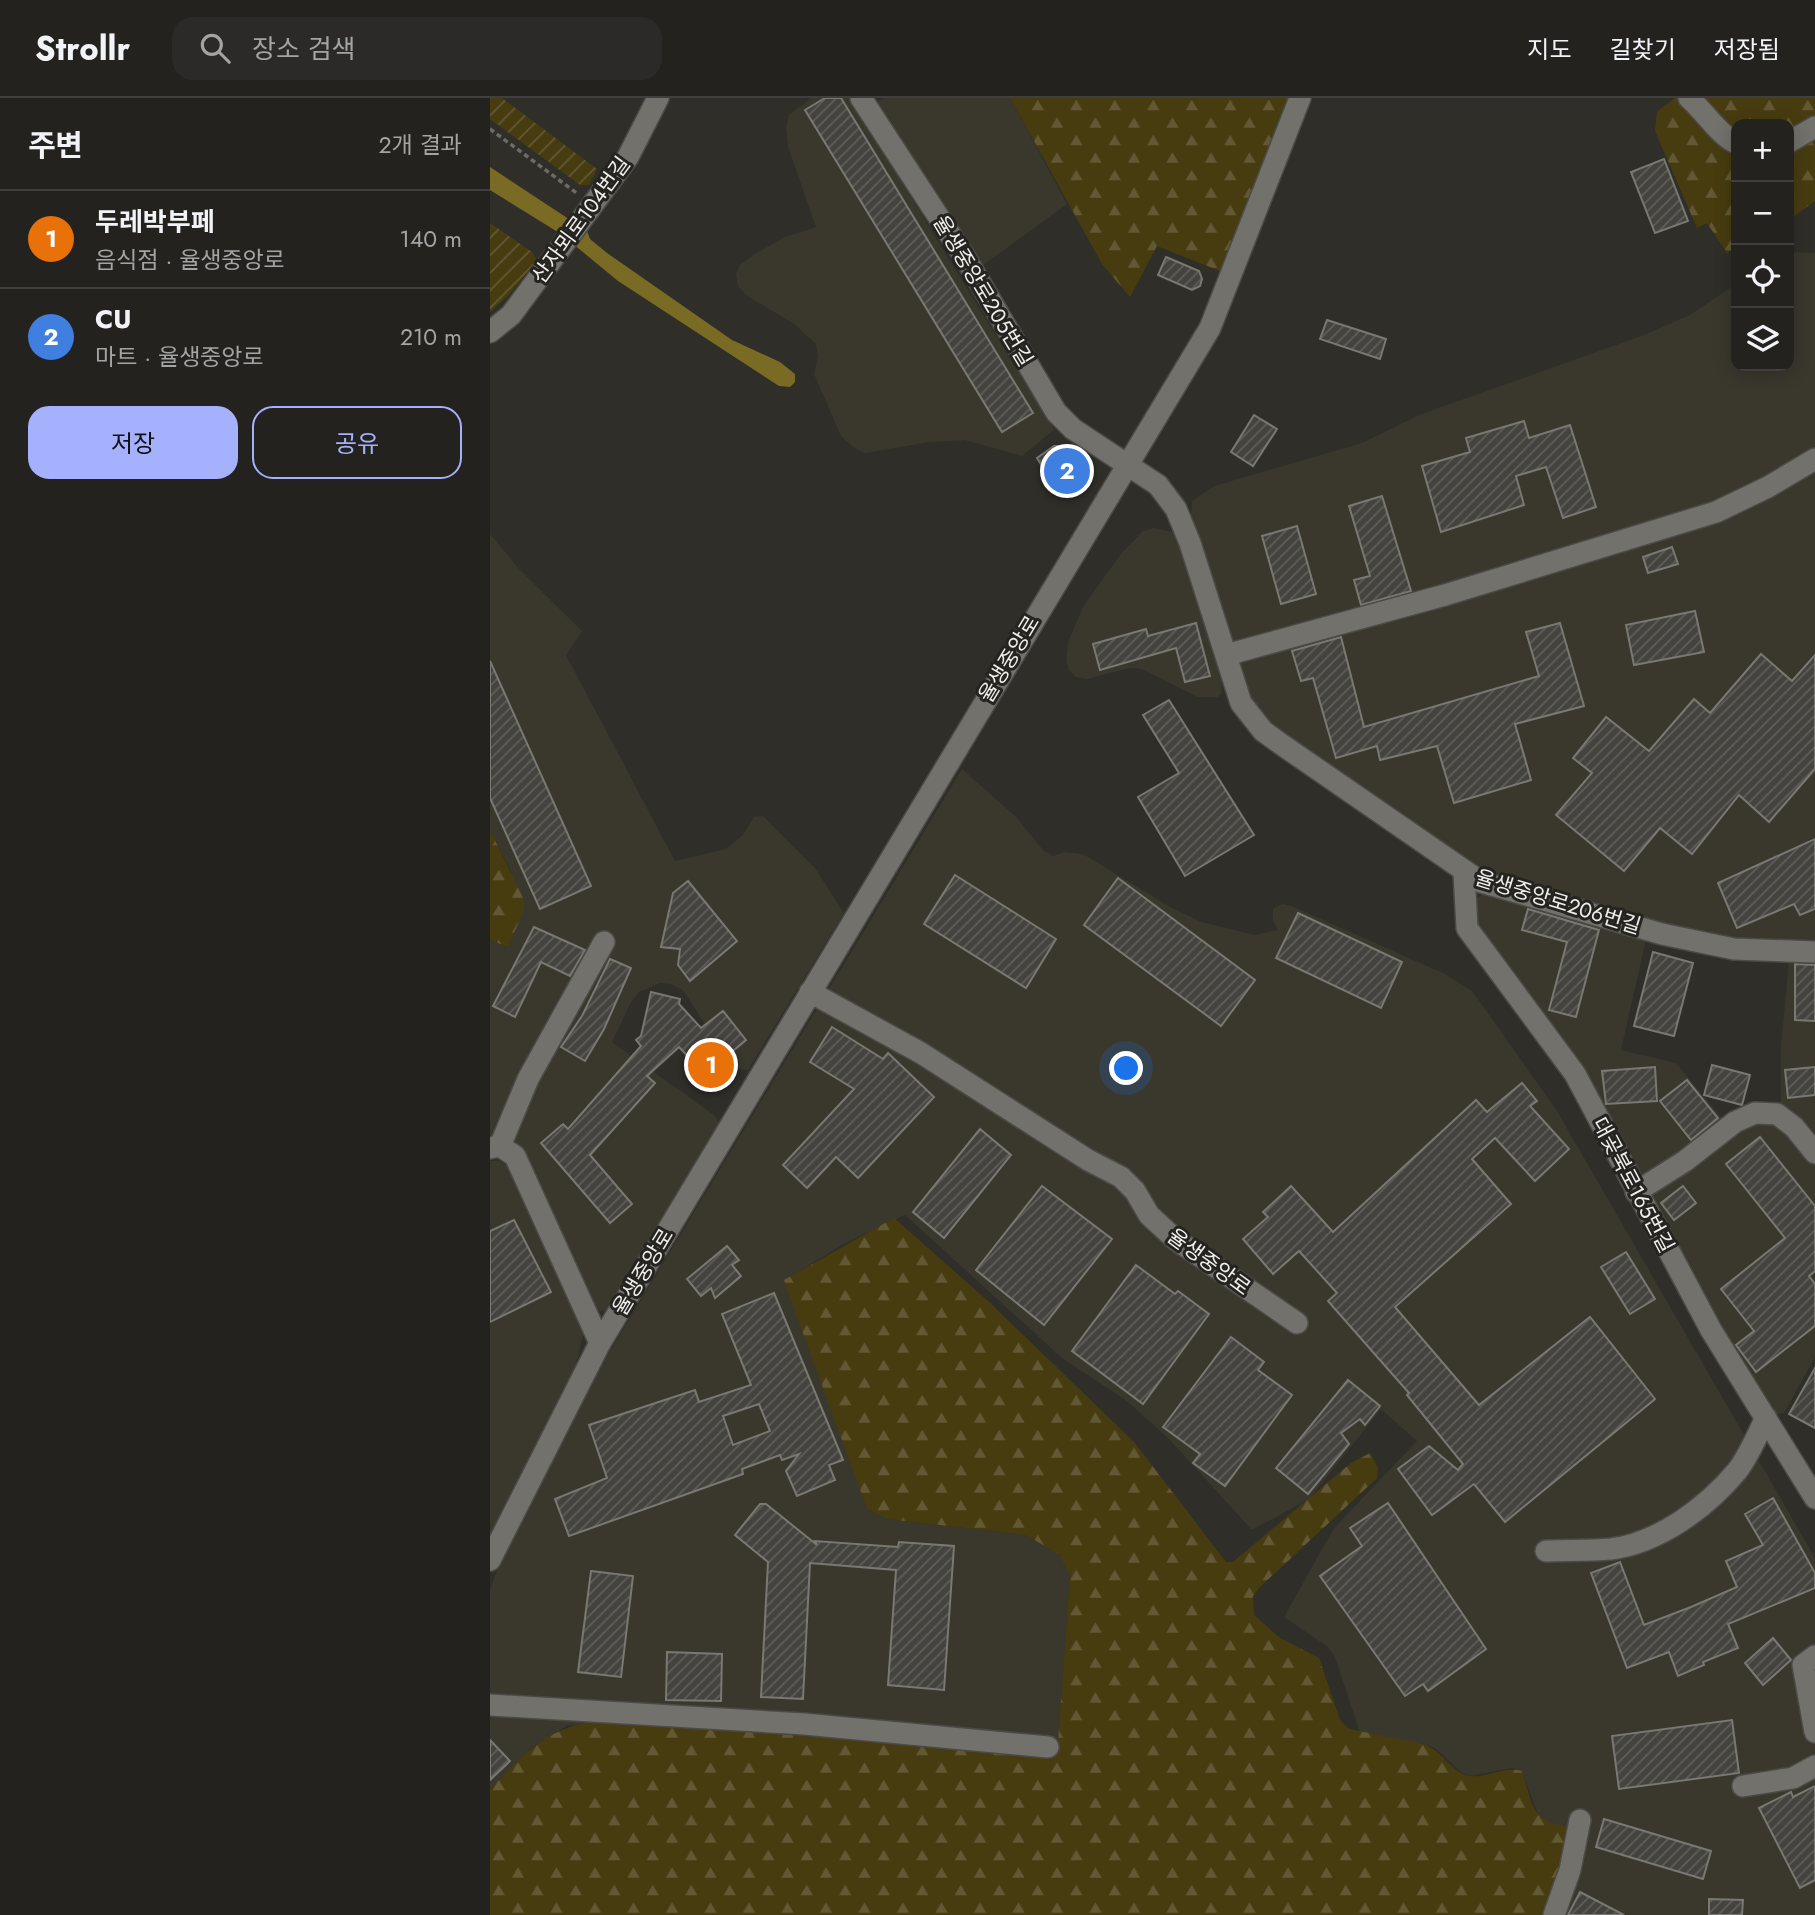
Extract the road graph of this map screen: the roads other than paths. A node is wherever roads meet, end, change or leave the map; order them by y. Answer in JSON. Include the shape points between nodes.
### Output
{"nodes":[{"id":1,"x":659,"y":98,"type":"edge"},
{"id":2,"x":861,"y":98,"type":"edge"},
{"id":3,"x":1300,"y":98,"type":"edge"},
{"id":4,"x":1689,"y":98,"type":"edge"},
{"id":5,"x":1815,"y":127,"type":"edge"},
{"id":6,"x":1794,"y":139,"type":"edge"},
{"id":7,"x":1731,"y":141,"type":"edge"},
{"id":8,"x":490,"y":332,"type":"edge"},
{"id":9,"x":1815,"y":459,"type":"edge"},
{"id":10,"x":1126,"y":463,"type":"junction"},
{"id":11,"x":1226,"y":655,"type":"junction"},
{"id":12,"x":1464,"y":873,"type":"junction"},
{"id":13,"x":604,"y":942,"type":"dead end"},
{"id":14,"x":1815,"y":952,"type":"edge"},
{"id":15,"x":810,"y":992,"type":"junction"},
{"id":16,"x":495,"y":1147,"type":"edge"},
{"id":17,"x":1815,"y":1153,"type":"edge"},
{"id":18,"x":1636,"y":1192,"type":"junction"},
{"id":19,"x":1297,"y":1323,"type":"dead end"},
{"id":20,"x":600,"y":1343,"type":"junction"},
{"id":21,"x":1766,"y":1418,"type":"junction"},
{"id":22,"x":1815,"y":1498,"type":"edge"},
{"id":23,"x":1546,"y":1550,"type":"dead end"},
{"id":24,"x":490,"y":1560,"type":"edge"},
{"id":25,"x":1815,"y":1656,"type":"edge"},
{"id":26,"x":490,"y":1704,"type":"edge"},
{"id":27,"x":1815,"y":1732,"type":"edge"},
{"id":28,"x":1048,"y":1747,"type":"dead end"},
{"id":29,"x":1815,"y":1766,"type":"edge"},
{"id":30,"x":1743,"y":1786,"type":"dead end"},
{"id":31,"x":1580,"y":1820,"type":"dead end"},
{"id":32,"x":1554,"y":1915,"type":"edge"}],
"edges":[{"from":1,"to":8,"type":"street","name":"산자뫼로104번길","via":[[628,157],[511,315]]},
{"from":2,"to":10,"type":"street","name":"율생중앙로205번길","via":[[966,259],[1056,412],[1073,429]]},
{"from":3,"to":10,"type":"street","name":"율생중앙로","via":[[1210,328]]},
{"from":4,"to":7,"type":"street"},
{"from":5,"to":6,"type":"street"},
{"from":9,"to":11,"type":"street","via":[[1716,512],[1445,595]]},
{"from":10,"to":11,"type":"street","name":"율생중앙로206번길","via":[[1158,485],[1175,509]]},
{"from":10,"to":15,"type":"street","name":"율생중앙로"},
{"from":11,"to":12,"type":"street","name":"율생중앙로206번길","via":[[1241,703],[1263,731]]},
{"from":12,"to":14,"type":"street","name":"율생중앙로206번길","via":[[1499,889],[1662,934],[1734,949]]},
{"from":12,"to":18,"type":"street","name":"대곶북로165번길","via":[[1467,928],[1575,1074]]},
{"from":13,"to":16,"type":"street","via":[[527,1079]]},
{"from":15,"to":19,"type":"street","name":"율생중앙로","via":[[920,1053],[1121,1177],[1149,1215],[1175,1239]]},
{"from":15,"to":20,"type":"street","name":"율생중앙로"},
{"from":16,"to":20,"type":"street","via":[[515,1156]]},
{"from":17,"to":18,"type":"street","via":[[1794,1126],[1777,1114],[1755,1113],[1735,1122]]},
{"from":18,"to":21,"type":"street","name":"대곶북로165번길","via":[[1711,1330]]},
{"from":20,"to":24,"type":"street","name":"율생중앙로"},
{"from":21,"to":22,"type":"street","name":"대곶북로165번길"},
{"from":21,"to":23,"type":"street","via":[[1739,1469],[1684,1519],[1654,1536],[1613,1549]]},
{"from":25,"to":27,"type":"street","via":[[1803,1665]]},
{"from":26,"to":28,"type":"street","via":[[791,1723]]},
{"from":29,"to":30,"type":"street","via":[[1793,1778]]},
{"from":31,"to":32,"type":"street","via":[[1570,1870]]}]}
